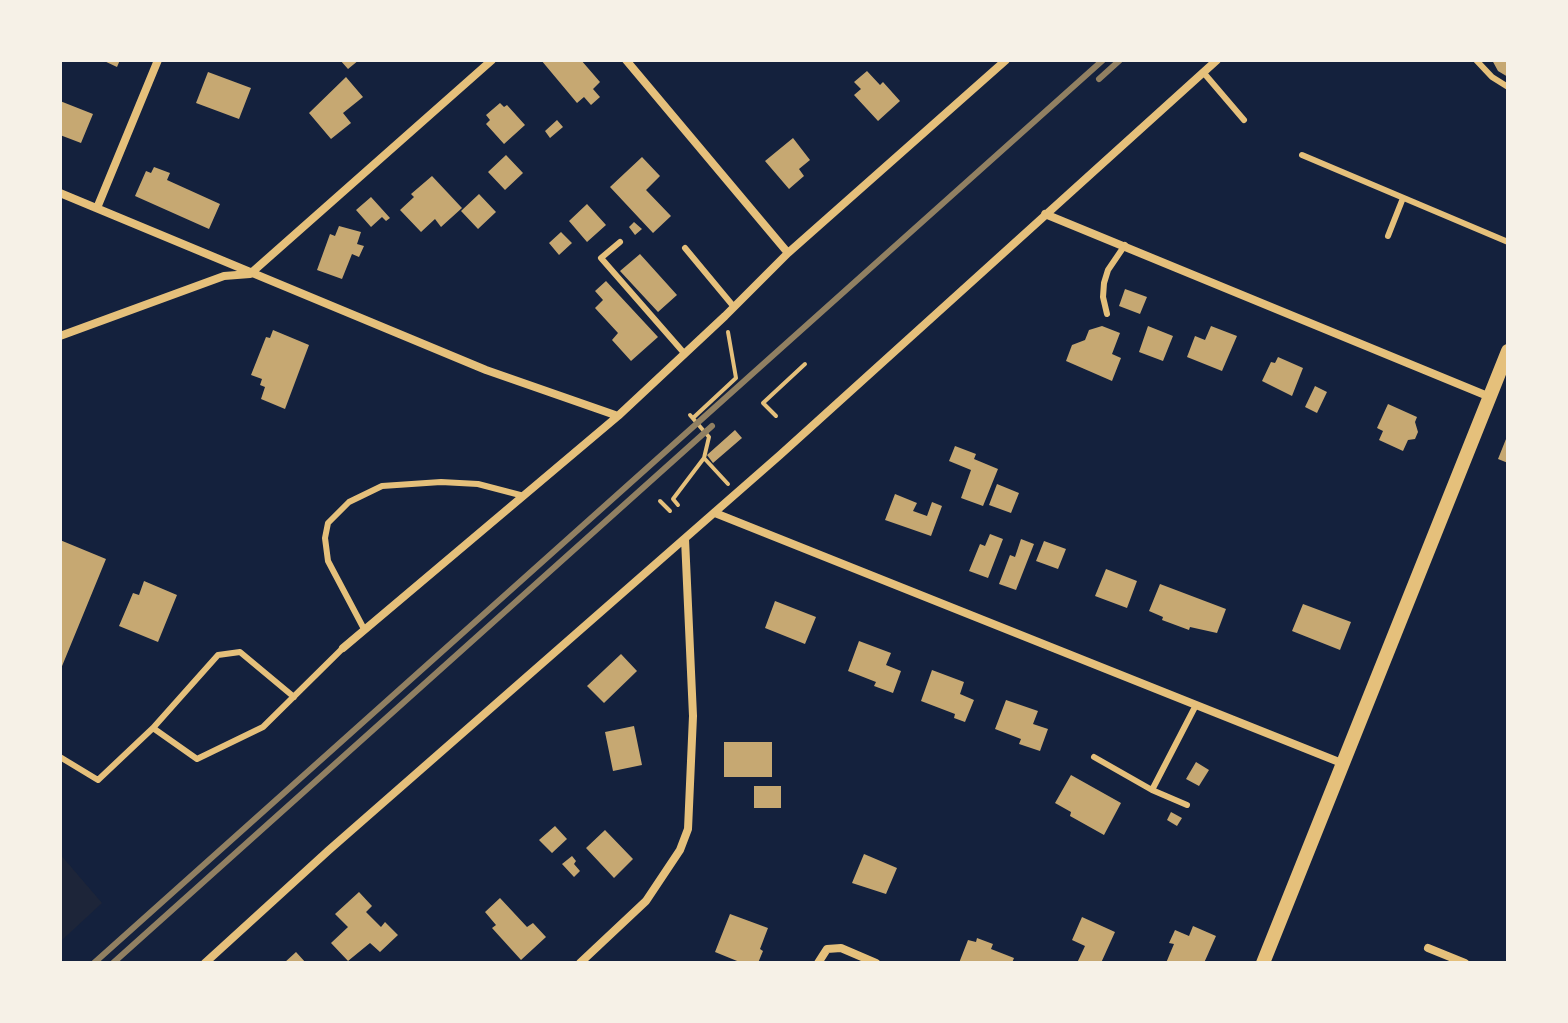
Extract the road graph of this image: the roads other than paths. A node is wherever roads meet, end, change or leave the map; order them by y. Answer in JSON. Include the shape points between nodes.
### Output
{"nodes":[{"id":1,"x":158,"y":60,"type":"edge"},
{"id":2,"x":492,"y":60,"type":"edge"},
{"id":3,"x":626,"y":60,"type":"edge"},
{"id":4,"x":1006,"y":60,"type":"edge"},
{"id":5,"x":1217,"y":60,"type":"edge"},
{"id":6,"x":1476,"y":60,"type":"edge"},
{"id":7,"x":1203,"y":72,"type":"junction"},
{"id":8,"x":1508,"y":87,"type":"edge"},
{"id":9,"x":1244,"y":120,"type":"dead end"},
{"id":10,"x":1302,"y":155,"type":"dead end"},
{"id":11,"x":60,"y":193,"type":"edge"},
{"id":12,"x":1403,"y":198,"type":"junction"},
{"id":13,"x":97,"y":208,"type":"junction"},
{"id":14,"x":1045,"y":214,"type":"junction"},
{"id":15,"x":1388,"y":236,"type":"dead end"},
{"id":16,"x":620,"y":242,"type":"dead end"},
{"id":17,"x":1508,"y":242,"type":"edge"},
{"id":18,"x":1125,"y":245,"type":"junction"},
{"id":19,"x":685,"y":248,"type":"dead end"},
{"id":20,"x":788,"y":253,"type":"junction"},
{"id":21,"x":250,"y":274,"type":"junction"},
{"id":22,"x":734,"y":307,"type":"junction"},
{"id":23,"x":1107,"y":314,"type":"dead end"},
{"id":24,"x":60,"y":336,"type":"edge"},
{"id":25,"x":1508,"y":351,"type":"edge"},
{"id":26,"x":684,"y":353,"type":"junction"},
{"id":27,"x":1490,"y":397,"type":"junction"},
{"id":28,"x":618,"y":416,"type":"junction"},
{"id":29,"x":524,"y":496,"type":"junction"},
{"id":30,"x":715,"y":513,"type":"junction"},
{"id":31,"x":685,"y":539,"type":"junction"},
{"id":32,"x":364,"y":629,"type":"junction"},
{"id":33,"x":343,"y":648,"type":"joint"},
{"id":34,"x":294,"y":697,"type":"junction"},
{"id":35,"x":1196,"y":705,"type":"junction"},
{"id":36,"x":153,"y":728,"type":"junction"},
{"id":37,"x":60,"y":757,"type":"edge"},
{"id":38,"x":1094,"y":757,"type":"dead end"},
{"id":39,"x":1344,"y":764,"type":"junction"},
{"id":40,"x":1152,"y":790,"type":"junction"},
{"id":41,"x":1187,"y":805,"type":"dead end"},
{"id":42,"x":1428,"y":948,"type":"dead end"},
{"id":43,"x":205,"y":963,"type":"edge"},
{"id":44,"x":580,"y":963,"type":"edge"},
{"id":45,"x":818,"y":963,"type":"edge"},
{"id":46,"x":876,"y":963,"type":"edge"},
{"id":47,"x":1263,"y":963,"type":"edge"},
{"id":48,"x":1465,"y":963,"type":"edge"}],
"edges":[{"from":1,"to":13,"type":"street"},
{"from":2,"to":21,"type":"street"},
{"from":3,"to":20,"type":"street"},
{"from":4,"to":20,"type":"street"},
{"from":5,"to":7,"type":"street"},
{"from":6,"to":8,"type":"lane"},
{"from":7,"to":9,"type":"lane"},
{"from":7,"to":14,"type":"street"},
{"from":10,"to":12,"type":"lane"},
{"from":11,"to":13,"type":"street"},
{"from":12,"to":15,"type":"lane"},
{"from":12,"to":17,"type":"lane"},
{"from":13,"to":21,"type":"street"},
{"from":14,"to":18,"type":"street"},
{"from":14,"to":30,"type":"street"},
{"from":16,"to":26,"type":"lane","via":[[601,258]]},
{"from":18,"to":23,"type":"lane","via":[[1104,283]]},
{"from":18,"to":27,"type":"street"},
{"from":19,"to":22,"type":"lane"},
{"from":20,"to":22,"type":"street"},
{"from":21,"to":24,"type":"street","via":[[224,276]]},
{"from":21,"to":28,"type":"street","via":[[486,370]]},
{"from":22,"to":26,"type":"street"},
{"from":25,"to":27,"type":"street"},
{"from":26,"to":28,"type":"street"},
{"from":27,"to":39,"type":"street"},
{"from":28,"to":29,"type":"street"},
{"from":29,"to":32,"type":"street"},
{"from":29,"to":32,"type":"lane","via":[[478,484],[441,482],[382,486],[349,502],[328,523],[325,538],[328,561]]},
{"from":30,"to":31,"type":"street"},
{"from":30,"to":35,"type":"street"},
{"from":31,"to":43,"type":"street"},
{"from":31,"to":44,"type":"street","via":[[693,716],[688,829],[646,901]]},
{"from":32,"to":33,"type":"street"},
{"from":33,"to":34,"type":"lane"},
{"from":34,"to":36,"type":"lane","via":[[263,727],[197,759]]},
{"from":34,"to":36,"type":"lane","via":[[240,652],[218,655]]},
{"from":35,"to":39,"type":"street"},
{"from":35,"to":40,"type":"lane"},
{"from":36,"to":37,"type":"lane","via":[[98,780]]},
{"from":38,"to":40,"type":"lane"},
{"from":39,"to":47,"type":"street"},
{"from":40,"to":41,"type":"lane"},
{"from":42,"to":48,"type":"street"},
{"from":45,"to":46,"type":"street","via":[[827,949],[841,948]]}]}
